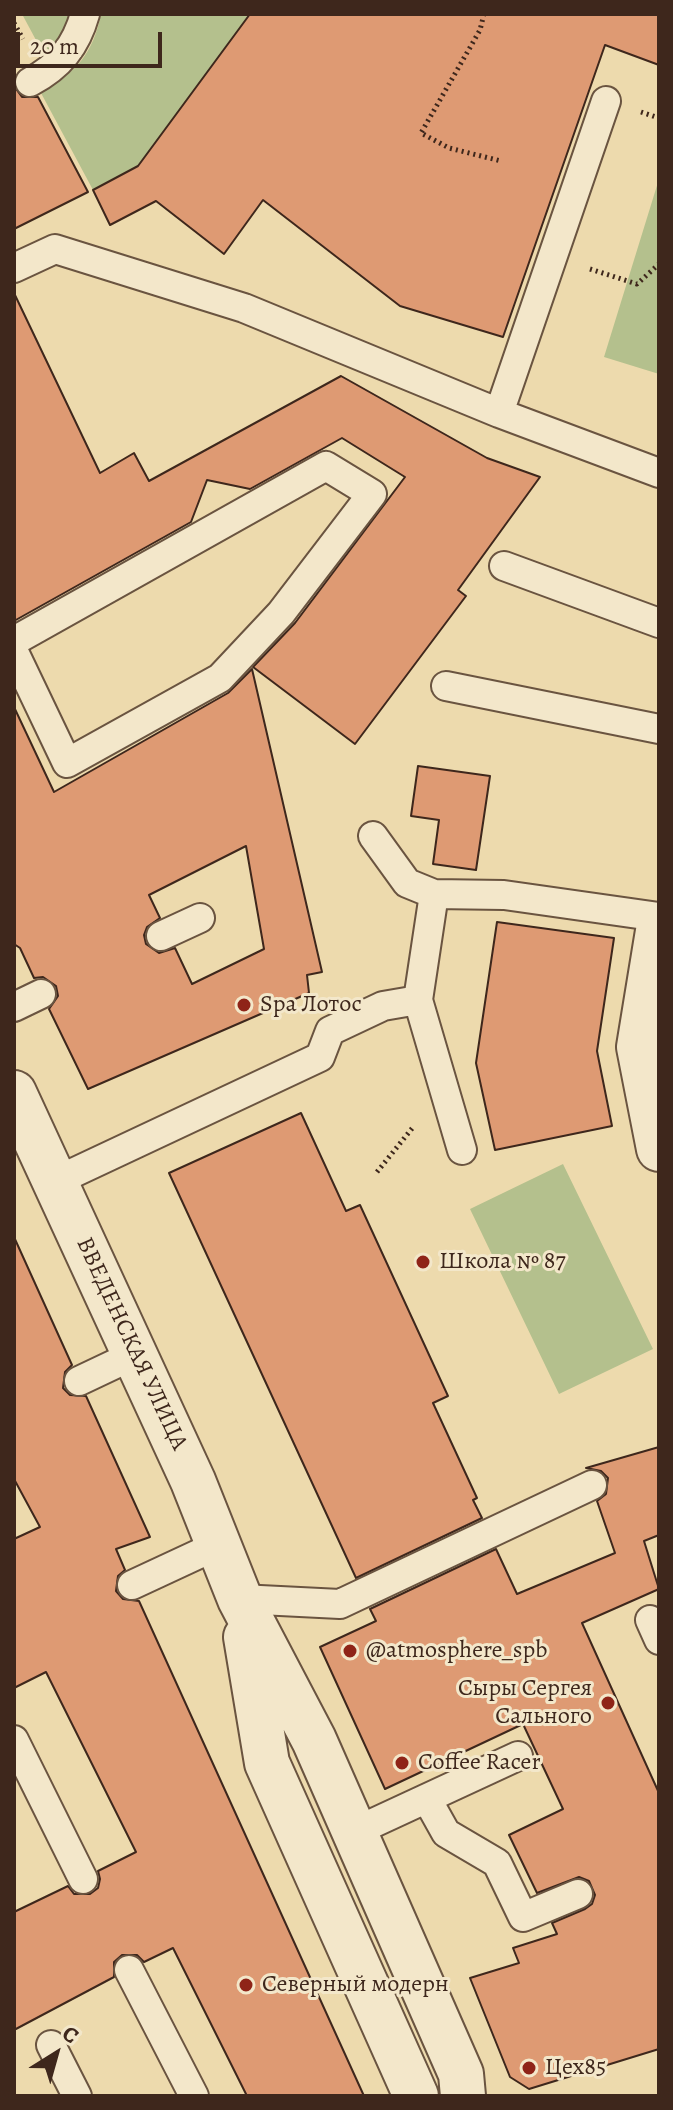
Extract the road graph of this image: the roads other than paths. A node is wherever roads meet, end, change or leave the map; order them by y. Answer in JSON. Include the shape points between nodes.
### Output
{"nodes":[{"id":1,"x":85,"y":14,"type":"edge"},
{"id":2,"x":30,"y":82,"type":"dead end"},
{"id":3,"x":606,"y":101,"type":"dead end"},
{"id":4,"x":14,"y":268,"type":"edge"},
{"id":5,"x":499,"y":413,"type":"junction"},
{"id":6,"x":659,"y":473,"type":"edge"},
{"id":7,"x":504,"y":566,"type":"dead end"},
{"id":8,"x":659,"y":623,"type":"edge"},
{"id":9,"x":14,"y":641,"type":"edge"},
{"id":10,"x":14,"y":652,"type":"edge"},
{"id":11,"x":446,"y":686,"type":"dead end"},
{"id":12,"x":659,"y":729,"type":"edge"},
{"id":13,"x":373,"y":836,"type":"dead end"},
{"id":14,"x":434,"y":894,"type":"junction"},
{"id":15,"x":659,"y":917,"type":"edge"},
{"id":16,"x":200,"y":918,"type":"dead end"},
{"id":17,"x":659,"y":925,"type":"edge"},
{"id":18,"x":161,"y":936,"type":"dead end"},
{"id":19,"x":41,"y":994,"type":"dead end"},
{"id":20,"x":418,"y":1000,"type":"junction"},
{"id":21,"x":14,"y":1007,"type":"edge"},
{"id":22,"x":14,"y":1093,"type":"edge"},
{"id":23,"x":659,"y":1149,"type":"edge"},
{"id":24,"x":462,"y":1150,"type":"dead end"},
{"id":25,"x":56,"y":1181,"type":"junction"},
{"id":26,"x":136,"y":1354,"type":"junction"},
{"id":27,"x":79,"y":1381,"type":"dead end"},
{"id":28,"x":592,"y":1485,"type":"dead end"},
{"id":29,"x":218,"y":1545,"type":"junction"},
{"id":30,"x":132,"y":1585,"type":"dead end"},
{"id":31,"x":240,"y":1599,"type":"junction"},
{"id":32,"x":14,"y":1740,"type":"edge"},
{"id":33,"x":518,"y":1756,"type":"dead end"},
{"id":34,"x":427,"y":1799,"type":"junction"},
{"id":35,"x":354,"y":1832,"type":"junction"},
{"id":36,"x":83,"y":1879,"type":"dead end"},
{"id":37,"x":578,"y":1894,"type":"dead end"},
{"id":38,"x":129,"y":1970,"type":"dead end"},
{"id":39,"x":51,"y":2045,"type":"dead end"},
{"id":40,"x":77,"y":2096,"type":"edge"},
{"id":41,"x":194,"y":2096,"type":"edge"},
{"id":42,"x":416,"y":2096,"type":"edge"},
{"id":43,"x":463,"y":2096,"type":"edge"}],
"edges":[{"from":1,"to":2,"type":"lane","via":[[79,36],[63,59]]},
{"from":3,"to":5,"type":"lane","via":[[569,180],[553,255]]},
{"from":4,"to":5,"type":"lane","via":[[55,249],[244,308]]},
{"from":5,"to":6,"type":"lane"},
{"from":7,"to":8,"type":"lane"},
{"from":9,"to":10,"type":"lane","via":[[326,466],[372,494],[281,613],[220,678],[67,763]]},
{"from":11,"to":12,"type":"lane"},
{"from":13,"to":14,"type":"lane","via":[[407,883]]},
{"from":14,"to":15,"type":"lane","via":[[504,895]]},
{"from":14,"to":20,"type":"lane"},
{"from":16,"to":18,"type":"lane"},
{"from":17,"to":23,"type":"street","via":[[639,1047]]},
{"from":19,"to":21,"type":"lane"},
{"from":20,"to":24,"type":"lane"},
{"from":20,"to":25,"type":"lane","via":[[383,1006],[330,1031],[320,1057]]},
{"from":22,"to":25,"type":"street","name":"ВВЕДЕНСКАЯ УЛИЦА"},
{"from":25,"to":26,"type":"street","name":"ВВЕДЕНСКАЯ УЛИЦА"},
{"from":26,"to":27,"type":"lane"},
{"from":26,"to":29,"type":"street","name":"ВВЕДЕНСКАЯ УЛИЦА"},
{"from":28,"to":31,"type":"lane","via":[[340,1604]]},
{"from":29,"to":30,"type":"lane"},
{"from":29,"to":31,"type":"street","name":"ВВЕДЕНСКАЯ УЛИЦА"},
{"from":31,"to":35,"type":"street","name":"ВВЕДЕНСКАЯ УЛИЦА","via":[[314,1740]]},
{"from":31,"to":42,"type":"street","name":"ВВЕДЕНСКАЯ УЛИЦА","via":[[267,1763]]},
{"from":32,"to":36,"type":"lane"},
{"from":33,"to":34,"type":"lane"},
{"from":34,"to":35,"type":"lane"},
{"from":34,"to":37,"type":"lane","via":[[446,1833],[497,1863],[523,1917]]},
{"from":35,"to":43,"type":"street","name":"ВВЕДЕНСКАЯ УЛИЦА","via":[[461,2074]]},
{"from":38,"to":41,"type":"lane"},
{"from":39,"to":40,"type":"lane"}]}
